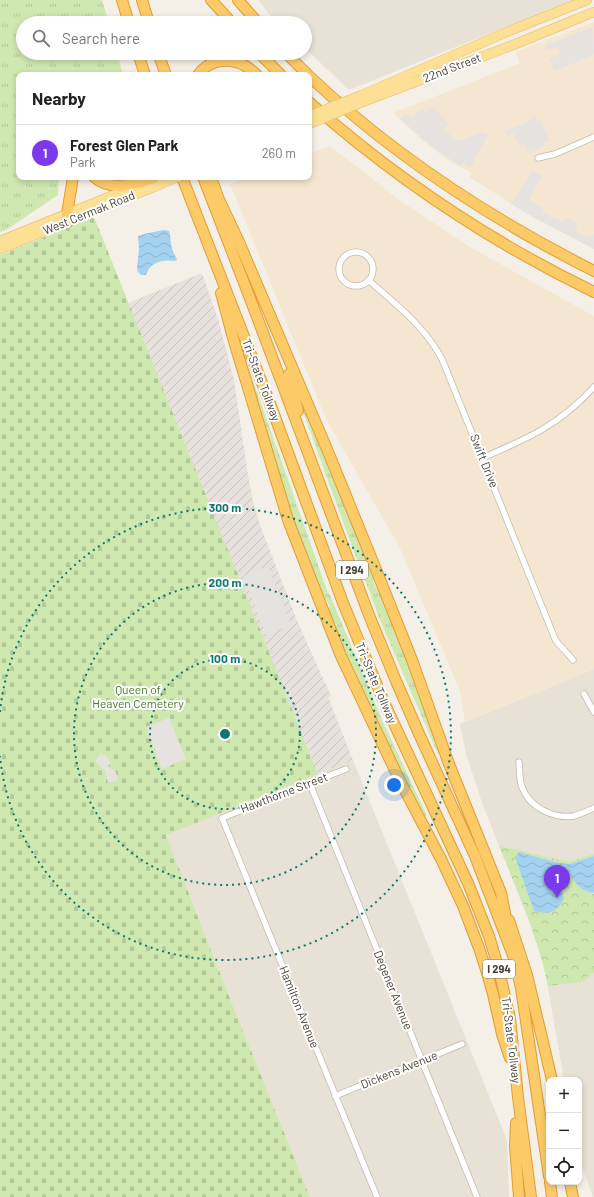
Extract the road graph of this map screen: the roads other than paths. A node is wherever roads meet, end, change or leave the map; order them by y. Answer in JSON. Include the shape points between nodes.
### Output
{"nodes":[{"id":1,"x":122,"y":0,"type":"edge"},
{"id":2,"x":142,"y":0,"type":"edge"},
{"id":3,"x":211,"y":0,"type":"edge"},
{"id":4,"x":238,"y":0,"type":"edge"},
{"id":5,"x":587,"y":0,"type":"edge"},
{"id":6,"x":594,"y":12,"type":"edge"},
{"id":7,"x":127,"y":16,"type":"edge"},
{"id":8,"x":147,"y":16,"type":"edge"},
{"id":9,"x":226,"y":16,"type":"edge"},
{"id":10,"x":252,"y":16,"type":"edge"},
{"id":11,"x":140,"y":60,"type":"edge"},
{"id":12,"x":161,"y":60,"type":"edge"},
{"id":13,"x":266,"y":60,"type":"edge"},
{"id":14,"x":293,"y":60,"type":"edge"},
{"id":15,"x":144,"y":72,"type":"edge"},
{"id":16,"x":165,"y":72,"type":"edge"},
{"id":17,"x":201,"y":72,"type":"edge"},
{"id":18,"x":253,"y":72,"type":"edge"},
{"id":19,"x":278,"y":72,"type":"edge"},
{"id":20,"x":306,"y":72,"type":"edge"},
{"id":21,"x":312,"y":78,"type":"edge"},
{"id":22,"x":364,"y":98,"type":"junction"},
{"id":23,"x":312,"y":105,"type":"edge"},
{"id":24,"x":312,"y":115,"type":"edge"},
{"id":25,"x":312,"y":123,"type":"edge"},
{"id":26,"x":594,"y":137,"type":"edge"},
{"id":27,"x":538,"y":158,"type":"dead end"},
{"id":28,"x":73,"y":180,"type":"edge"},
{"id":29,"x":99,"y":180,"type":"edge"},
{"id":30,"x":153,"y":180,"type":"edge"},
{"id":31,"x":157,"y":180,"type":"edge"},
{"id":32,"x":180,"y":180,"type":"edge"},
{"id":33,"x":183,"y":180,"type":"edge"},
{"id":34,"x":204,"y":180,"type":"edge"},
{"id":35,"x":210,"y":180,"type":"edge"},
{"id":36,"x":212,"y":180,"type":"edge"},
{"id":37,"x":220,"y":201,"type":"junction"},
{"id":38,"x":191,"y":203,"type":"junction"},
{"id":39,"x":67,"y":218,"type":"junction"},
{"id":40,"x":0,"y":241,"type":"edge"},
{"id":41,"x":206,"y":242,"type":"junction"},
{"id":42,"x":0,"y":249,"type":"edge"},
{"id":43,"x":594,"y":271,"type":"edge"},
{"id":44,"x":368,"y":280,"type":"junction"},
{"id":45,"x":594,"y":292,"type":"edge"},
{"id":46,"x":277,"y":332,"type":"junction"},
{"id":47,"x":594,"y":387,"type":"edge"},
{"id":48,"x":302,"y":436,"type":"junction"},
{"id":49,"x":482,"y":458,"type":"junction"},
{"id":50,"x":573,"y":660,"type":"dead end"},
{"id":51,"x":584,"y":694,"type":"dead end"},
{"id":52,"x":594,"y":712,"type":"edge"},
{"id":53,"x":519,"y":762,"type":"dead end"},
{"id":54,"x":346,"y":769,"type":"dead end"},
{"id":55,"x":310,"y":784,"type":"junction"},
{"id":56,"x":594,"y":808,"type":"edge"},
{"id":57,"x":222,"y":818,"type":"joint"},
{"id":58,"x":501,"y":893,"type":"junction"},
{"id":59,"x":514,"y":958,"type":"junction"},
{"id":60,"x":462,"y":1044,"type":"dead end"},
{"id":61,"x":422,"y":1061,"type":"junction"},
{"id":62,"x":516,"y":1073,"type":"junction"},
{"id":63,"x":551,"y":1077,"type":"edge"},
{"id":64,"x":335,"y":1096,"type":"junction"},
{"id":65,"x":518,"y":1097,"type":"junction"},
{"id":66,"x":546,"y":1155,"type":"edge"},
{"id":67,"x":550,"y":1185,"type":"edge"},
{"id":68,"x":571,"y":1185,"type":"edge"},
{"id":69,"x":377,"y":1197,"type":"edge"},
{"id":70,"x":477,"y":1197,"type":"edge"},
{"id":71,"x":519,"y":1197,"type":"edge"},
{"id":72,"x":531,"y":1197,"type":"edge"},
{"id":73,"x":552,"y":1197,"type":"edge"},
{"id":74,"x":573,"y":1197,"type":"edge"}],
"edges":[{"from":1,"to":7,"type":"highway"},
{"from":2,"to":8,"type":"highway"},
{"from":3,"to":9,"type":"highway"},
{"from":4,"to":10,"type":"highway"},
{"from":5,"to":22,"type":"main road","name":"22nd Street","via":[[509,31]]},
{"from":6,"to":22,"type":"main road","name":"22nd Street","via":[[512,45]]},
{"from":11,"to":15,"type":"highway"},
{"from":12,"to":16,"type":"highway"},
{"from":13,"to":19,"type":"highway"},
{"from":14,"to":20,"type":"highway"},
{"from":17,"to":18,"type":"highway","via":[[207,66],[227,61],[244,65]]},
{"from":21,"to":43,"type":"highway","via":[[366,126],[431,174],[513,227]]},
{"from":22,"to":24,"type":"main road","name":"22nd Street","bridge":true},
{"from":22,"to":25,"type":"main road","name":"22nd Street","bridge":true},
{"from":23,"to":45,"type":"highway","via":[[380,161],[434,199],[515,250]]},
{"from":26,"to":27,"type":"street","via":[[555,154]]},
{"from":28,"to":39,"type":"highway"},
{"from":29,"to":30,"type":"highway","via":[[117,186]]},
{"from":31,"to":39,"type":"main road","name":"West Cermak Road"},
{"from":32,"to":38,"type":"highway"},
{"from":33,"to":38,"type":"highway","name":"Tri-State Tollway","number":"I 294"},
{"from":34,"to":48,"type":"highway","name":"Tri-State Tollway","number":"I 294"},
{"from":35,"to":37,"type":"highway"},
{"from":36,"to":37,"type":"highway"},
{"from":37,"to":46,"type":"highway"},
{"from":38,"to":41,"type":"highway","name":"Tri-State Tollway","number":"I 294"},
{"from":39,"to":40,"type":"main road","name":"West Cermak Road"},
{"from":39,"to":42,"type":"main road","name":"West Cermak Road"},
{"from":41,"to":62,"type":"highway","via":[[288,520],[341,656],[463,906],[483,960],[502,1034]]},
{"from":41,"to":62,"type":"highway","name":"Tri-State Tollway","number":"I 294","via":[[260,376],[362,650],[483,920],[506,998]]},
{"from":44,"to":44,"type":"street","via":[[373,266],[366,255],[353,252],[343,258],[339,268],[345,282],[360,285]]},
{"from":44,"to":49,"type":"street","name":"Swift Drive","via":[[413,319],[437,350]]},
{"from":46,"to":48,"type":"highway","via":[[295,395]]},
{"from":46,"to":58,"type":"highway","via":[[384,589],[448,764]]},
{"from":47,"to":49,"type":"street","via":[[572,409],[548,427]]},
{"from":48,"to":59,"type":"highway","name":"Tri-State Tollway","number":"I 294","via":[[348,562],[396,681],[475,856]]},
{"from":49,"to":50,"type":"street","name":"Swift Drive","via":[[556,638],[561,648]]},
{"from":51,"to":52,"type":"street"},
{"from":53,"to":56,"type":"street","via":[[524,790],[532,802],[545,812],[569,816]]},
{"from":54,"to":55,"type":"street","name":"Hawthorne Street"},
{"from":55,"to":57,"type":"street","name":"Hawthorne Street"},
{"from":55,"to":61,"type":"street","name":"Degener Avenue"},
{"from":57,"to":64,"type":"street","name":"Hamilton Avenue"},
{"from":58,"to":59,"type":"highway"},
{"from":58,"to":63,"type":"highway","via":[[527,975]]},
{"from":59,"to":66,"type":"highway","name":"Tri-State Tollway","number":"I 294","via":[[522,988]]},
{"from":60,"to":61,"type":"street","name":"Dickens Avenue"},
{"from":61,"to":64,"type":"street","name":"Dickens Avenue"},
{"from":61,"to":70,"type":"street","name":"Degener Avenue"},
{"from":62,"to":65,"type":"highway","name":"Tri-State Tollway","number":"I 294"},
{"from":64,"to":69,"type":"street","name":"Hamilton Avenue"},
{"from":65,"to":71,"type":"highway","via":[[515,1146]]},
{"from":65,"to":72,"type":"highway","name":"Tri-State Tollway","number":"I 294"},
{"from":67,"to":73,"type":"highway"},
{"from":68,"to":74,"type":"highway"}]}
